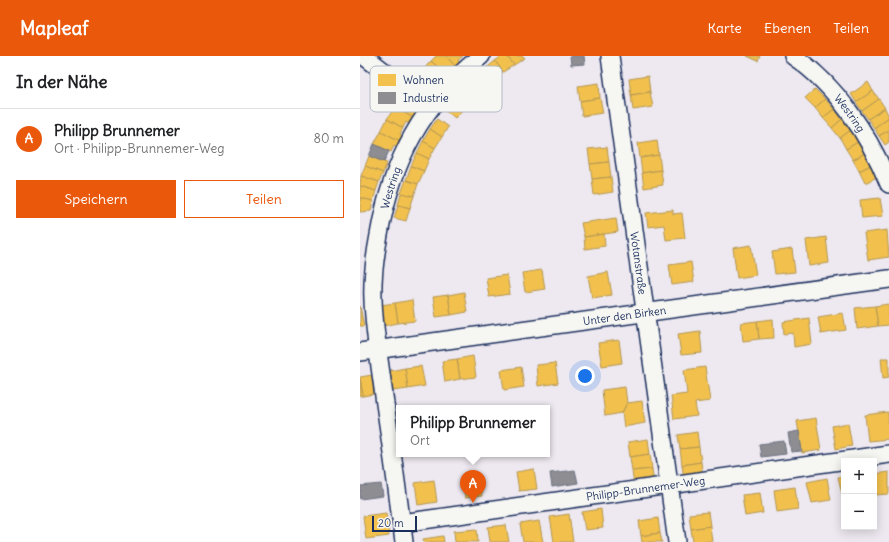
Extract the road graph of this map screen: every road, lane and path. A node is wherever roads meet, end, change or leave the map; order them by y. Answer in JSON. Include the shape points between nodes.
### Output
{"nodes":[{"id":1,"x":364,"y":56,"type":"edge"},
{"id":2,"x":481,"y":56,"type":"edge"},
{"id":3,"x":610,"y":56,"type":"edge"},
{"id":4,"x":793,"y":56,"type":"edge"},
{"id":5,"x":377,"y":66,"type":"edge"},
{"id":6,"x":469,"y":66,"type":"edge"},
{"id":7,"x":427,"y":112,"type":"edge"},
{"id":8,"x":889,"y":184,"type":"edge"},
{"id":9,"x":889,"y":279,"type":"edge"},
{"id":10,"x":645,"y":313,"type":"junction"},
{"id":11,"x":378,"y":349,"type":"junction"},
{"id":12,"x":360,"y":352,"type":"edge"},
{"id":13,"x":889,"y":454,"type":"edge"},
{"id":14,"x":669,"y":487,"type":"junction"},
{"id":15,"x":402,"y":523,"type":"junction"},
{"id":16,"x":404,"y":542,"type":"edge"},
{"id":17,"x":676,"y":542,"type":"edge"}],
"edges":[{"from":1,"to":5,"type":"street"},
{"from":2,"to":6,"type":"street","name":"Westring"},
{"from":3,"to":10,"type":"street","name":"Wotanstraße"},
{"from":4,"to":8,"type":"street","name":"Westring","via":[[831,91],[857,123],[879,160]]},
{"from":7,"to":11,"type":"street","name":"Westring","via":[[398,163],[388,191],[381,224],[374,264],[373,299]]},
{"from":9,"to":10,"type":"street","name":"Unter den Birken"},
{"from":10,"to":11,"type":"street","name":"Unter den Birken"},
{"from":10,"to":14,"type":"street","name":"Wotanstraße"},
{"from":11,"to":12,"type":"street","name":"Unter den Birken"},
{"from":11,"to":15,"type":"street","name":"Westring"},
{"from":13,"to":14,"type":"street","name":"Philipp-Brunnemer-Weg"},
{"from":14,"to":15,"type":"street","name":"Philipp-Brunnemer-Weg"},
{"from":14,"to":17,"type":"street","name":"Wotanstraße"},
{"from":15,"to":16,"type":"street","name":"Westring"}]}
